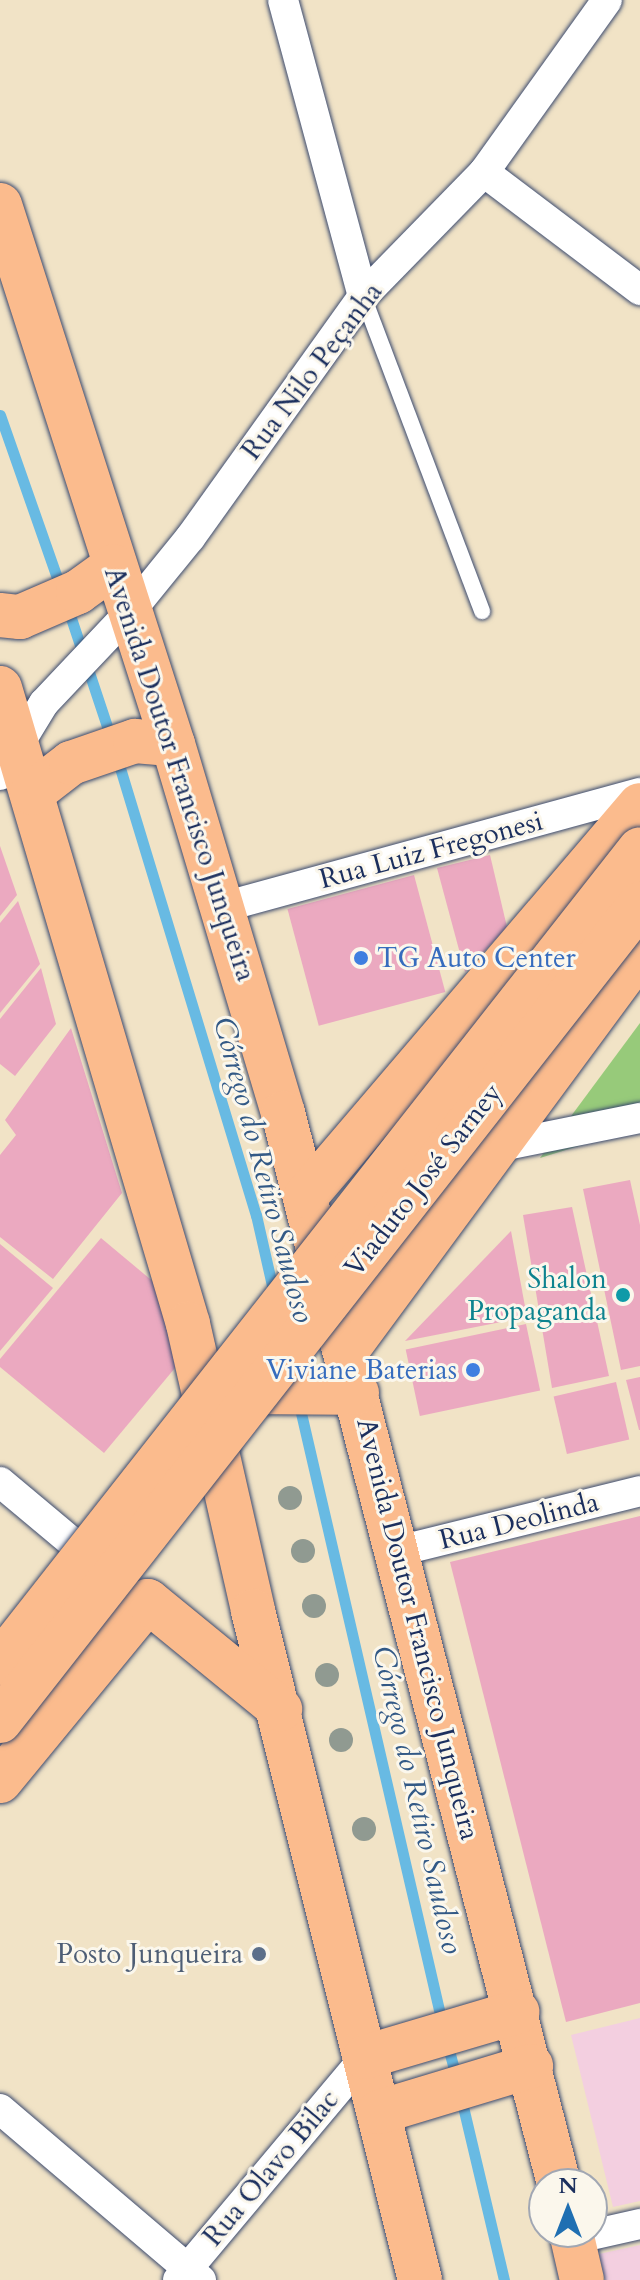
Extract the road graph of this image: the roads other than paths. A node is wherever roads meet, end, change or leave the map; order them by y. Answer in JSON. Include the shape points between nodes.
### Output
{"nodes":[{"id":1,"x":283,"y":0,"type":"edge"},
{"id":2,"x":607,"y":0,"type":"edge"},
{"id":3,"x":484,"y":172,"type":"junction"},
{"id":4,"x":0,"y":205,"type":"edge"},
{"id":5,"x":640,"y":290,"type":"edge"},
{"id":6,"x":363,"y":296,"type":"junction"},
{"id":7,"x":114,"y":566,"type":"junction"},
{"id":8,"x":482,"y":611,"type":"dead end"},
{"id":9,"x":129,"y":613,"type":"junction"},
{"id":10,"x":10,"y":616,"type":"edge"},
{"id":11,"x":0,"y":688,"type":"edge"},
{"id":12,"x":154,"y":742,"type":"junction"},
{"id":13,"x":17,"y":770,"type":"edge"},
{"id":14,"x":640,"y":793,"type":"edge"},
{"id":15,"x":640,"y":805,"type":"edge"},
{"id":16,"x":640,"y":849,"type":"edge"},
{"id":17,"x":640,"y":904,"type":"edge"},
{"id":18,"x":223,"y":907,"type":"junction"},
{"id":19,"x":640,"y":952,"type":"edge"},
{"id":20,"x":380,"y":1112,"type":"junction"},
{"id":21,"x":640,"y":1118,"type":"edge"},
{"id":22,"x":492,"y":1152,"type":"junction"},
{"id":23,"x":306,"y":1196,"type":"junction"},
{"id":24,"x":204,"y":1333,"type":"junction"},
{"id":25,"x":347,"y":1350,"type":"junction"},
{"id":26,"x":337,"y":1392,"type":"junction"},
{"id":27,"x":202,"y":1395,"type":"junction"},
{"id":28,"x":0,"y":1482,"type":"edge"},
{"id":29,"x":640,"y":1491,"type":"edge"},
{"id":30,"x":73,"y":1543,"type":"junction"},
{"id":31,"x":398,"y":1551,"type":"junction"},
{"id":32,"x":148,"y":1601,"type":"junction"},
{"id":33,"x":0,"y":1629,"type":"edge"},
{"id":34,"x":0,"y":1663,"type":"edge"},
{"id":35,"x":280,"y":1709,"type":"junction"},
{"id":36,"x":0,"y":1721,"type":"edge"},
{"id":37,"x":0,"y":1781,"type":"edge"},
{"id":38,"x":504,"y":2016,"type":"junction"},
{"id":39,"x":379,"y":2052,"type":"junction"},
{"id":40,"x":516,"y":2070,"type":"junction"},
{"id":41,"x":393,"y":2107,"type":"junction"},
{"id":42,"x":0,"y":2109,"type":"edge"},
{"id":43,"x":553,"y":2168,"type":"edge"},
{"id":44,"x":640,"y":2224,"type":"edge"},
{"id":45,"x":575,"y":2250,"type":"edge"},
{"id":46,"x":188,"y":2276,"type":"edge"},
{"id":47,"x":420,"y":2280,"type":"edge"}],
"edges":[{"from":1,"to":6,"type":"street"},
{"from":2,"to":3,"type":"street","name":"Rua Nilo Peçanha"},
{"from":3,"to":5,"type":"street"},
{"from":3,"to":6,"type":"street","name":"Rua Nilo Peçanha"},
{"from":4,"to":7,"type":"main road","name":"Avenida Doutor Francisco Junqueira"},
{"from":6,"to":8,"type":"lane"},
{"from":6,"to":9,"type":"street","name":"Rua Nilo Peçanha","via":[[190,538]]},
{"from":7,"to":9,"type":"main road","name":"Avenida Doutor Francisco Junqueira"},
{"from":7,"to":10,"type":"main road","via":[[78,592]]},
{"from":9,"to":12,"type":"main road","name":"Avenida Doutor Francisco Junqueira"},
{"from":9,"to":13,"type":"street","name":"Rua Nilo Peçanha","via":[[44,703]]},
{"from":11,"to":13,"type":"main road"},
{"from":12,"to":13,"type":"main road"},
{"from":12,"to":18,"type":"main road","name":"Avenida Doutor Francisco Junqueira"},
{"from":13,"to":24,"type":"main road"},
{"from":14,"to":18,"type":"street","name":"Rua Luiz Fregonesi"},
{"from":15,"to":20,"type":"main road"},
{"from":16,"to":34,"type":"main road","name":"Viaduto José Sarney","bridge":true},
{"from":17,"to":36,"type":"main road","name":"Viaduto José Sarney","bridge":true},
{"from":18,"to":23,"type":"main road","name":"Avenida Doutor Francisco Junqueira"},
{"from":19,"to":22,"type":"main road"},
{"from":20,"to":22,"type":"street"},
{"from":20,"to":23,"type":"main road"},
{"from":21,"to":22,"type":"street"},
{"from":22,"to":25,"type":"main road"},
{"from":23,"to":25,"type":"main road","name":"Avenida Doutor Francisco Junqueira"},
{"from":24,"to":25,"type":"main road","bridge":true,"via":[[302,1351]]},
{"from":24,"to":27,"type":"main road"},
{"from":25,"to":26,"type":"main road","name":"Avenida Doutor Francisco Junqueira"},
{"from":26,"to":27,"type":"main road","via":[[245,1390]]},
{"from":26,"to":31,"type":"main road","name":"Avenida Doutor Francisco Junqueira"},
{"from":27,"to":30,"type":"main road"},
{"from":27,"to":35,"type":"main road"},
{"from":28,"to":30,"type":"street"},
{"from":29,"to":31,"type":"street","name":"Rua Deolinda"},
{"from":30,"to":32,"type":"street"},
{"from":30,"to":33,"type":"main road"},
{"from":31,"to":38,"type":"main road","name":"Avenida Doutor Francisco Junqueira"},
{"from":32,"to":35,"type":"main road"},
{"from":32,"to":37,"type":"main road"},
{"from":35,"to":39,"type":"main road"},
{"from":38,"to":39,"type":"main road"},
{"from":38,"to":40,"type":"main road","name":"Avenida Doutor Francisco Junqueira"},
{"from":39,"to":41,"type":"main road"},
{"from":39,"to":46,"type":"street","name":"Rua Olavo Bilac"},
{"from":40,"to":41,"type":"main road"},
{"from":40,"to":43,"type":"main road","name":"Avenida Doutor Francisco Junqueira"},
{"from":41,"to":47,"type":"main road"},
{"from":42,"to":46,"type":"street"},
{"from":44,"to":45,"type":"street"}]}
